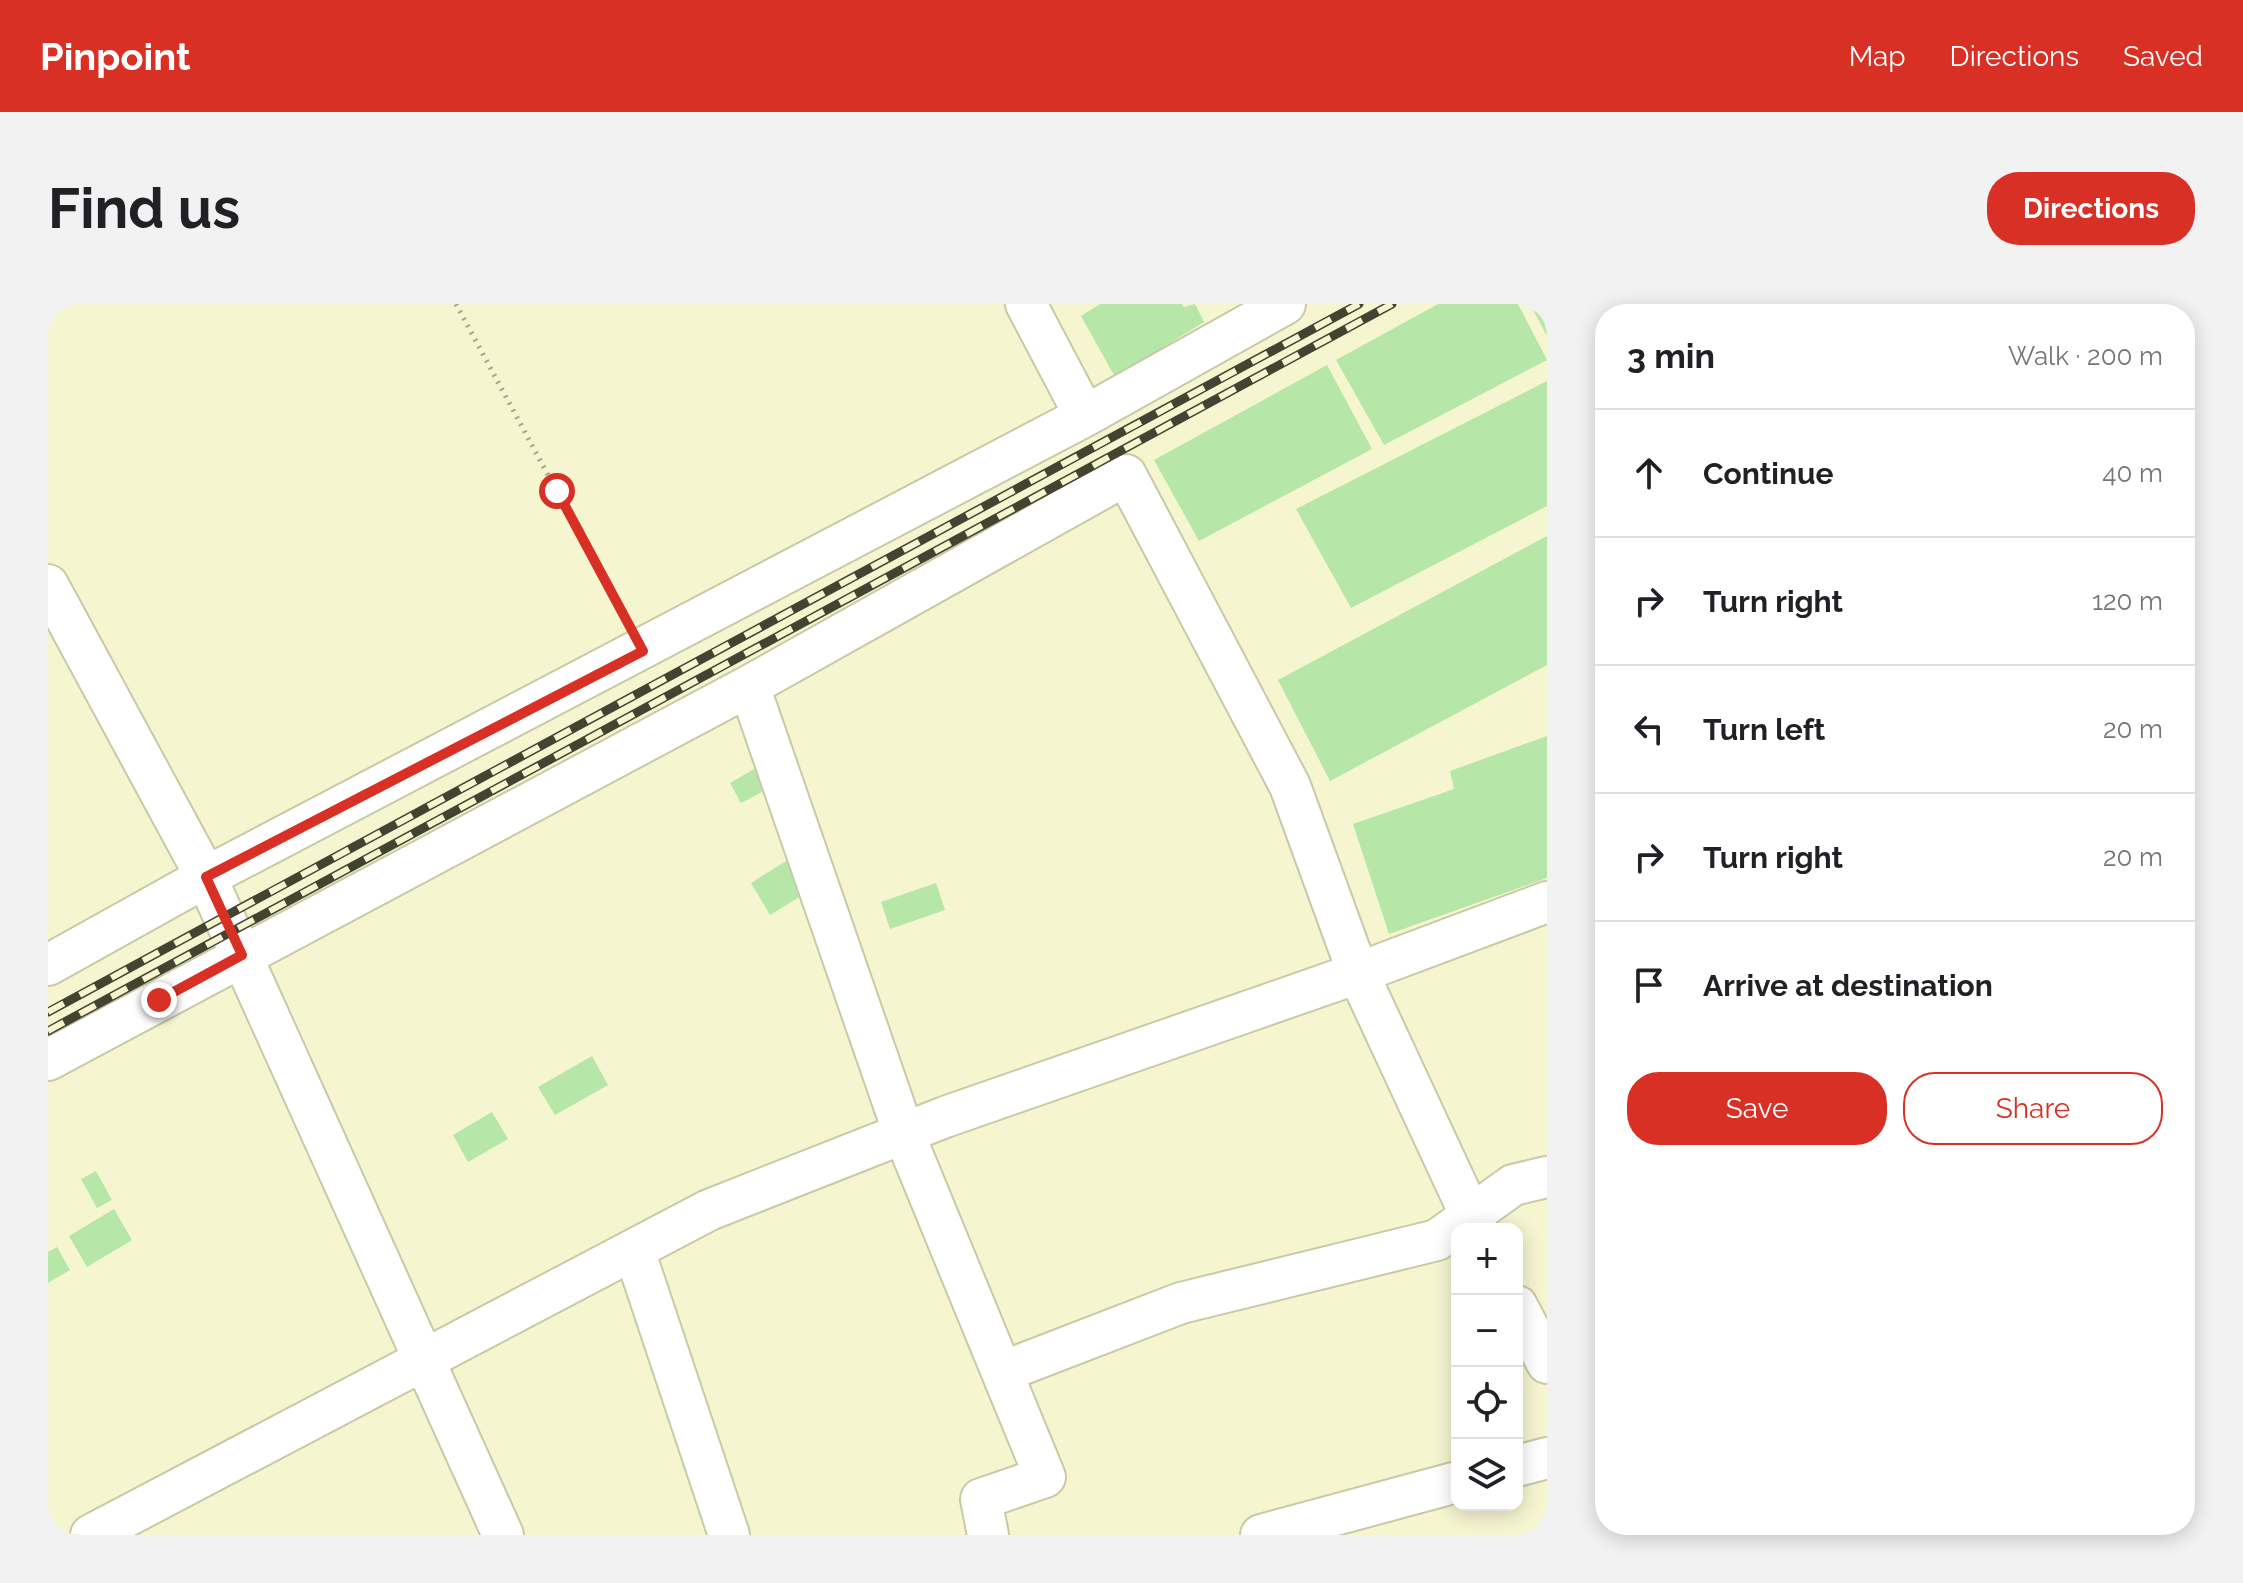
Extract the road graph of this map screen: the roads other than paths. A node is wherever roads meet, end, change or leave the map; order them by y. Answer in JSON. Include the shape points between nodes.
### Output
{"nodes":[{"id":1,"x":1026,"y":304,"type":"edge"},
{"id":2,"x":1285,"y":304,"type":"edge"},
{"id":3,"x":1085,"y":416,"type":"junction"},
{"id":4,"x":48,"y":585,"type":"edge"},
{"id":5,"x":749,"y":686,"type":"junction"},
{"id":6,"x":206,"y":877,"type":"junction"},
{"id":7,"x":1547,"y":902,"type":"edge"},
{"id":8,"x":242,"y":955,"type":"junction"},
{"id":9,"x":48,"y":965,"type":"edge"},
{"id":10,"x":1358,"y":973,"type":"junction"},
{"id":11,"x":48,"y":1060,"type":"edge"},
{"id":12,"x":904,"y":1134,"type":"junction"},
{"id":13,"x":1547,"y":1177,"type":"edge"},
{"id":14,"x":1474,"y":1223,"type":"edge"},
{"id":15,"x":1451,"y":1234,"type":"edge"},
{"id":16,"x":634,"y":1250,"type":"junction"},
{"id":17,"x":1523,"y":1317,"type":"edge"},
{"id":18,"x":425,"y":1361,"type":"junction"},
{"id":19,"x":1547,"y":1363,"type":"edge"},
{"id":20,"x":1002,"y":1372,"type":"junction"},
{"id":21,"x":1547,"y":1458,"type":"edge"},
{"id":22,"x":1523,"y":1464,"type":"edge"},
{"id":23,"x":1451,"y":1484,"type":"edge"},
{"id":24,"x":91,"y":1535,"type":"edge"},
{"id":25,"x":503,"y":1535,"type":"edge"},
{"id":26,"x":729,"y":1535,"type":"edge"},
{"id":27,"x":988,"y":1535,"type":"edge"},
{"id":28,"x":1261,"y":1535,"type":"edge"}],
"edges":[{"from":1,"to":3,"type":"street"},
{"from":2,"to":3,"type":"street"},
{"from":3,"to":6,"type":"street"},
{"from":4,"to":6,"type":"street"},
{"from":5,"to":8,"type":"street"},
{"from":5,"to":10,"type":"street","via":[[1126,475],[1290,786]]},
{"from":5,"to":12,"type":"street"},
{"from":6,"to":8,"type":"street"},
{"from":6,"to":9,"type":"street"},
{"from":7,"to":10,"type":"street"},
{"from":8,"to":11,"type":"street"},
{"from":8,"to":18,"type":"street"},
{"from":10,"to":12,"type":"street"},
{"from":10,"to":14,"type":"street"},
{"from":12,"to":16,"type":"street","via":[[709,1210]]},
{"from":12,"to":20,"type":"street"},
{"from":13,"to":14,"type":"street","via":[[1513,1185]]},
{"from":15,"to":20,"type":"street","via":[[1181,1303]]},
{"from":16,"to":18,"type":"street"},
{"from":16,"to":26,"type":"street"},
{"from":17,"to":19,"type":"street"},
{"from":18,"to":24,"type":"street"},
{"from":18,"to":25,"type":"street"},
{"from":20,"to":27,"type":"street","via":[[1045,1477],[981,1499]]},
{"from":21,"to":22,"type":"street"},
{"from":23,"to":28,"type":"street"}]}
